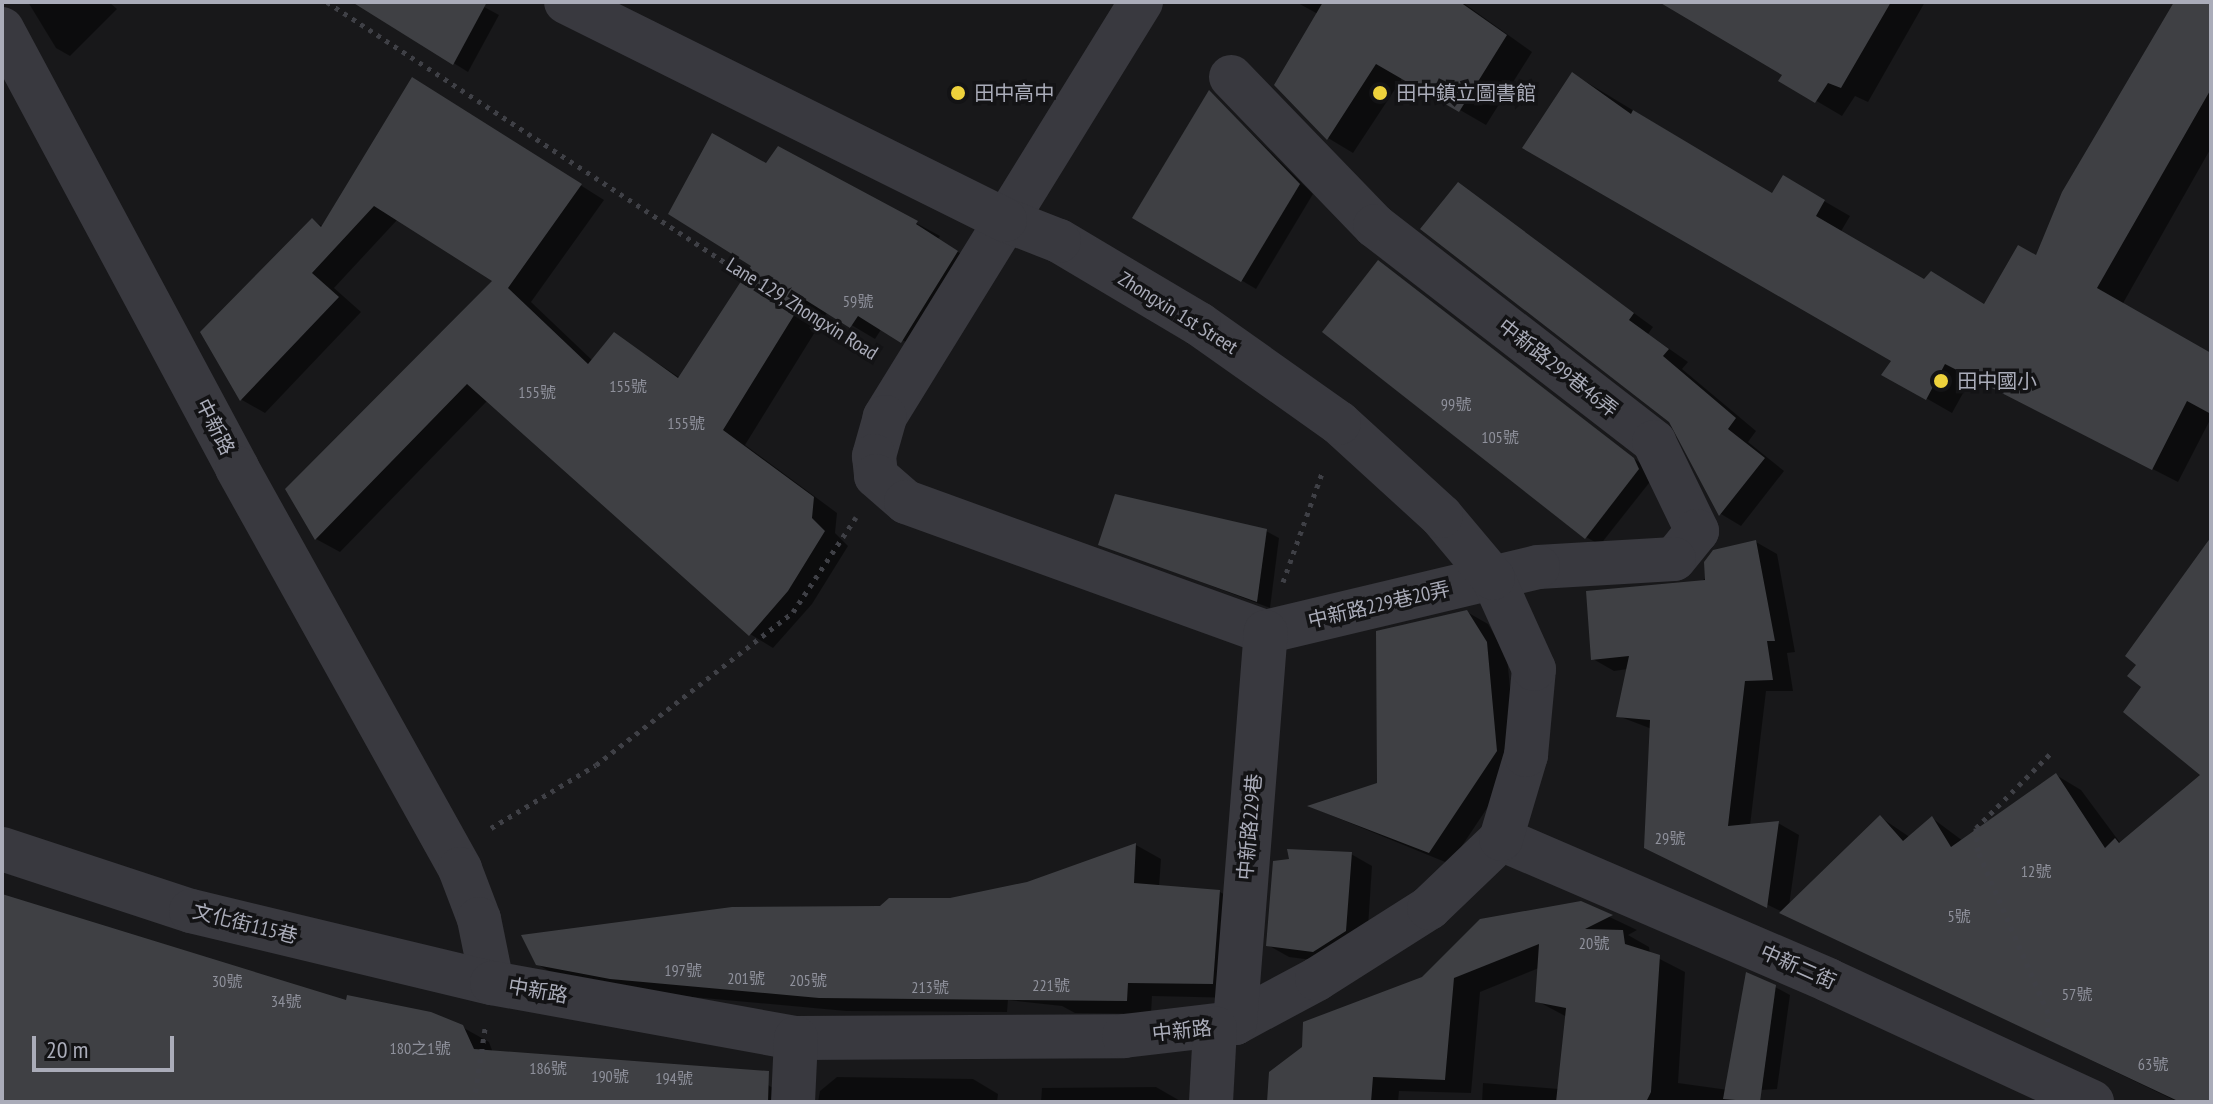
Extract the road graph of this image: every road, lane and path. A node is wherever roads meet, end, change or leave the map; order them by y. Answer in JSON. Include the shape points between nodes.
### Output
{"nodes":[{"id":1,"x":327,"y":2,"type":"edge"},
{"id":2,"x":566,"y":2,"type":"edge"},
{"id":3,"x":1141,"y":2,"type":"edge"},
{"id":4,"x":2,"y":29,"type":"edge"},
{"id":5,"x":1231,"y":77,"type":"dead end"},
{"id":6,"x":1005,"y":220,"type":"junction"},
{"id":7,"x":912,"y":375,"type":"junction"},
{"id":8,"x":1339,"y":423,"type":"junction"},
{"id":9,"x":876,"y":476,"type":"junction"},
{"id":10,"x":1493,"y":578,"type":"junction"},
{"id":11,"x":1266,"y":632,"type":"junction"},
{"id":12,"x":2052,"y":752,"type":"dead end"},
{"id":13,"x":1501,"y":839,"type":"junction"},
{"id":14,"x":2,"y":849,"type":"edge"},
{"id":15,"x":447,"y":854,"type":"junction"},
{"id":16,"x":492,"y":983,"type":"junction"},
{"id":17,"x":1225,"y":1025,"type":"junction"},
{"id":18,"x":796,"y":1038,"type":"junction"},
{"id":19,"x":2046,"y":1082,"type":"junction"},
{"id":20,"x":474,"y":1102,"type":"edge"},
{"id":21,"x":793,"y":1102,"type":"edge"},
{"id":22,"x":1211,"y":1102,"type":"edge"},
{"id":23,"x":2092,"y":1102,"type":"edge"}],
"edges":[{"from":1,"to":7,"type":"path","name":"Lane 129, Zhongxin Road","via":[[784,301]]},
{"from":2,"to":6,"type":"street","name":"Zhongxin 1st Street"},
{"from":3,"to":6,"type":"street"},
{"from":4,"to":15,"type":"street","name":"中新路"},
{"from":5,"to":10,"type":"street","name":"中新路299巷46弄","via":[[1375,226],[1654,442],[1697,531],[1674,559],[1538,567]]},
{"from":6,"to":7,"type":"street"},
{"from":6,"to":8,"type":"street","name":"Zhongxin 1st Street","via":[[1059,241],[1199,324]]},
{"from":7,"to":9,"type":"street","via":[[885,417],[874,456]]},
{"from":8,"to":10,"type":"street","name":"Zhongxin 1st Street","via":[[1441,516]]},
{"from":8,"to":11,"type":"path"},
{"from":9,"to":11,"type":"street","via":[[906,502]]},
{"from":9,"to":15,"type":"path","via":[[856,518],[793,612],[596,765]]},
{"from":10,"to":11,"type":"street","name":"中新路229巷20弄"},
{"from":10,"to":13,"type":"street","name":"Zhongxin 1st Street","via":[[1534,669],[1526,755]]},
{"from":11,"to":17,"type":"street","name":"中新路229巷"},
{"from":12,"to":19,"type":"path","via":[[1976,828],[1978,851],[2048,1013]]},
{"from":13,"to":17,"type":"street","name":"中新路","via":[[1429,908],[1317,979]]},
{"from":13,"to":19,"type":"street","name":"中新二街","via":[[1815,974]]},
{"from":14,"to":16,"type":"street","name":"文化街115巷","via":[[191,911]]},
{"from":15,"to":16,"type":"street","name":"中新路","via":[[460,869],[479,919]]},
{"from":16,"to":18,"type":"street","name":"中新路"},
{"from":16,"to":20,"type":"path"},
{"from":17,"to":18,"type":"street","name":"中新路","via":[[1124,1036]]},
{"from":17,"to":22,"type":"street","name":"中新路229巷"},
{"from":18,"to":21,"type":"street"},
{"from":19,"to":23,"type":"street","name":"中新二街"}]}
